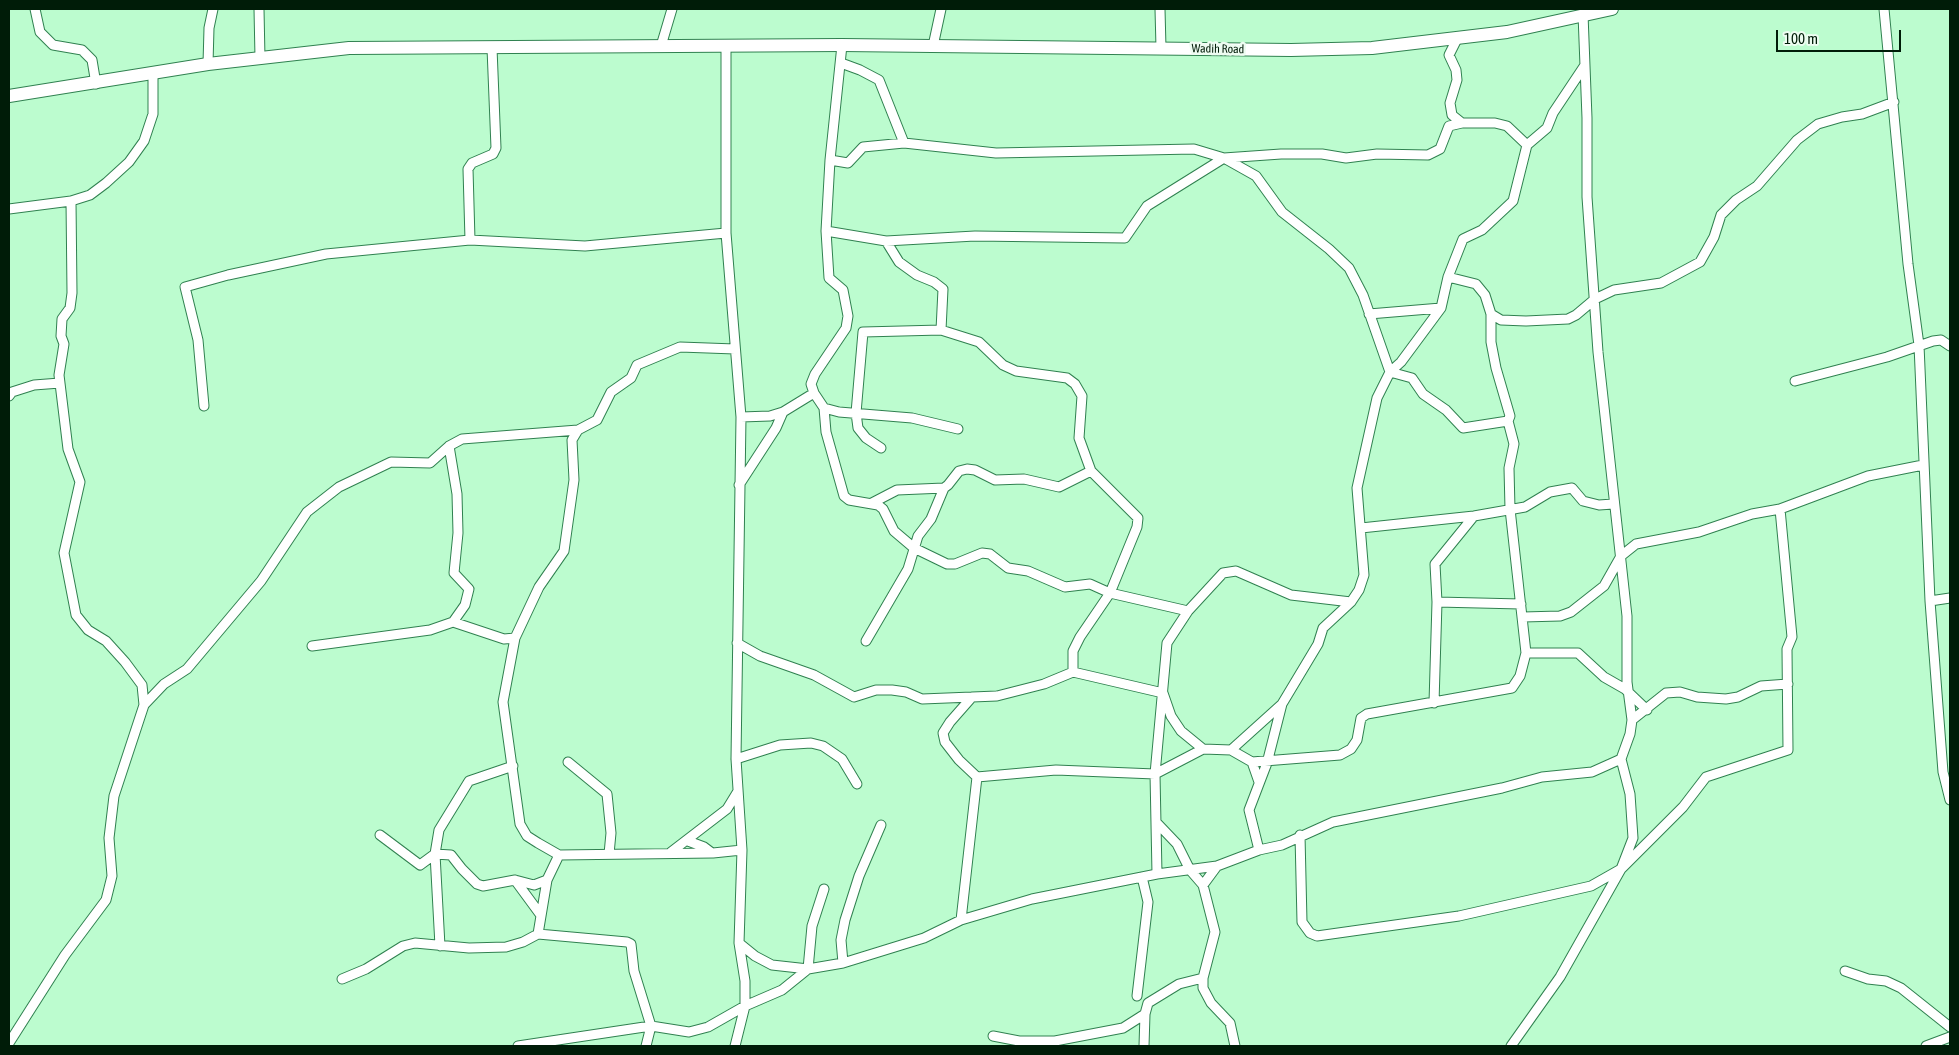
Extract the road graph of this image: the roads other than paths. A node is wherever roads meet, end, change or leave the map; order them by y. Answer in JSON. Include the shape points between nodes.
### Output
{"nodes":[{"id":1,"x":35,"y":9,"type":"edge"},
{"id":2,"x":213,"y":9,"type":"edge"},
{"id":3,"x":259,"y":9,"type":"edge"},
{"id":4,"x":672,"y":9,"type":"edge"},
{"id":5,"x":941,"y":9,"type":"edge"},
{"id":6,"x":1160,"y":9,"type":"edge"},
{"id":7,"x":1612,"y":9,"type":"edge"},
{"id":8,"x":1884,"y":9,"type":"edge"},
{"id":9,"x":1583,"y":14,"type":"junction"},
{"id":10,"x":1458,"y":37,"type":"junction"},
{"id":11,"x":842,"y":45,"type":"junction"},
{"id":12,"x":661,"y":46,"type":"junction"},
{"id":13,"x":726,"y":46,"type":"junction"},
{"id":14,"x":933,"y":46,"type":"junction"},
{"id":15,"x":492,"y":48,"type":"junction"},
{"id":16,"x":1161,"y":48,"type":"junction"},
{"id":17,"x":260,"y":58,"type":"junction"},
{"id":18,"x":208,"y":64,"type":"junction"},
{"id":19,"x":841,"y":64,"type":"junction"},
{"id":20,"x":1585,"y":65,"type":"junction"},
{"id":21,"x":153,"y":72,"type":"junction"},
{"id":22,"x":96,"y":84,"type":"junction"},
{"id":23,"x":9,"y":96,"type":"edge"},
{"id":24,"x":1894,"y":102,"type":"junction"},
{"id":25,"x":1462,"y":123,"type":"junction"},
{"id":26,"x":904,"y":143,"type":"junction"},
{"id":27,"x":1527,"y":145,"type":"junction"},
{"id":28,"x":1224,"y":158,"type":"junction"},
{"id":29,"x":830,"y":160,"type":"junction"},
{"id":30,"x":71,"y":201,"type":"junction"},
{"id":31,"x":9,"y":209,"type":"edge"},
{"id":32,"x":826,"y":231,"type":"junction"},
{"id":33,"x":726,"y":233,"type":"junction"},
{"id":34,"x":470,"y":240,"type":"junction"},
{"id":35,"x":886,"y":240,"type":"junction"},
{"id":36,"x":1448,"y":277,"type":"junction"},
{"id":37,"x":1595,"y":299,"type":"junction"},
{"id":38,"x":1441,"y":308,"type":"junction"},
{"id":39,"x":1369,"y":314,"type":"junction"},
{"id":40,"x":1491,"y":314,"type":"junction"},
{"id":41,"x":846,"y":328,"type":"junction"},
{"id":42,"x":941,"y":330,"type":"junction"},
{"id":43,"x":863,"y":332,"type":"junction"},
{"id":44,"x":1948,"y":343,"type":"edge"},
{"id":45,"x":1919,"y":345,"type":"junction"},
{"id":46,"x":735,"y":349,"type":"junction"},
{"id":47,"x":1390,"y":372,"type":"junction"},
{"id":48,"x":1796,"y":381,"type":"dead end"},
{"id":49,"x":60,"y":383,"type":"junction"},
{"id":50,"x":814,"y":393,"type":"junction"},
{"id":51,"x":9,"y":396,"type":"edge"},
{"id":52,"x":204,"y":406,"type":"dead end"},
{"id":53,"x":824,"y":408,"type":"junction"},
{"id":54,"x":783,"y":412,"type":"junction"},
{"id":55,"x":856,"y":413,"type":"junction"},
{"id":56,"x":741,"y":417,"type":"junction"},
{"id":57,"x":1508,"y":421,"type":"junction"},
{"id":58,"x":958,"y":429,"type":"dead end"},
{"id":59,"x":578,"y":430,"type":"junction"},
{"id":60,"x":449,"y":446,"type":"junction"},
{"id":61,"x":881,"y":448,"type":"dead end"},
{"id":62,"x":1923,"y":465,"type":"junction"},
{"id":63,"x":1091,"y":471,"type":"junction"},
{"id":64,"x":739,"y":485,"type":"junction"},
{"id":65,"x":944,"y":488,"type":"junction"},
{"id":66,"x":872,"y":503,"type":"junction"},
{"id":67,"x":1614,"y":504,"type":"junction"},
{"id":68,"x":1510,"y":509,"type":"junction"},
{"id":69,"x":1780,"y":509,"type":"junction"},
{"id":70,"x":1474,"y":516,"type":"junction"},
{"id":71,"x":1361,"y":528,"type":"junction"},
{"id":72,"x":914,"y":548,"type":"junction"},
{"id":73,"x":1621,"y":556,"type":"junction"},
{"id":74,"x":1110,"y":593,"type":"junction"},
{"id":75,"x":1950,"y":598,"type":"edge"},
{"id":76,"x":1351,"y":602,"type":"junction"},
{"id":77,"x":1437,"y":602,"type":"junction"},
{"id":78,"x":1930,"y":602,"type":"junction"},
{"id":79,"x":1521,"y":604,"type":"junction"},
{"id":80,"x":1188,"y":611,"type":"junction"},
{"id":81,"x":1523,"y":617,"type":"junction"},
{"id":82,"x":453,"y":622,"type":"junction"},
{"id":83,"x":515,"y":638,"type":"junction"},
{"id":84,"x":866,"y":641,"type":"dead end"},
{"id":85,"x":737,"y":643,"type":"junction"},
{"id":86,"x":312,"y":646,"type":"dead end"},
{"id":87,"x":1526,"y":653,"type":"junction"},
{"id":88,"x":1073,"y":672,"type":"junction"},
{"id":89,"x":1788,"y":684,"type":"junction"},
{"id":90,"x":1163,"y":693,"type":"junction"},
{"id":91,"x":1630,"y":695,"type":"junction"},
{"id":92,"x":972,"y":697,"type":"junction"},
{"id":93,"x":1434,"y":703,"type":"junction"},
{"id":94,"x":1282,"y":704,"type":"junction"},
{"id":95,"x":144,"y":705,"type":"junction"},
{"id":96,"x":1647,"y":710,"type":"junction"},
{"id":97,"x":1632,"y":720,"type":"junction"},
{"id":98,"x":1203,"y":749,"type":"junction"},
{"id":99,"x":1231,"y":750,"type":"junction"},
{"id":100,"x":736,"y":759,"type":"junction"},
{"id":101,"x":1621,"y":759,"type":"junction"},
{"id":102,"x":568,"y":762,"type":"dead end"},
{"id":103,"x":1252,"y":762,"type":"junction"},
{"id":104,"x":1267,"y":763,"type":"junction"},
{"id":105,"x":513,"y":766,"type":"junction"},
{"id":106,"x":1155,"y":774,"type":"junction"},
{"id":107,"x":977,"y":777,"type":"junction"},
{"id":108,"x":1259,"y":782,"type":"junction"},
{"id":109,"x":857,"y":784,"type":"dead end"},
{"id":110,"x":738,"y":790,"type":"junction"},
{"id":111,"x":1950,"y":800,"type":"edge"},
{"id":112,"x":1156,"y":822,"type":"junction"},
{"id":113,"x":881,"y":825,"type":"dead end"},
{"id":114,"x":380,"y":835,"type":"dead end"},
{"id":115,"x":1300,"y":835,"type":"junction"},
{"id":116,"x":688,"y":841,"type":"junction"},
{"id":117,"x":742,"y":850,"type":"junction"},
{"id":118,"x":1259,"y":850,"type":"junction"},
{"id":119,"x":670,"y":852,"type":"junction"},
{"id":120,"x":713,"y":853,"type":"junction"},
{"id":121,"x":435,"y":854,"type":"junction"},
{"id":122,"x":609,"y":854,"type":"junction"},
{"id":123,"x":559,"y":855,"type":"junction"},
{"id":124,"x":420,"y":865,"type":"junction"},
{"id":125,"x":1217,"y":866,"type":"junction"},
{"id":126,"x":1190,"y":870,"type":"junction"},
{"id":127,"x":1621,"y":870,"type":"junction"},
{"id":128,"x":1157,"y":874,"type":"junction"},
{"id":129,"x":436,"y":876,"type":"junction"},
{"id":130,"x":1142,"y":877,"type":"junction"},
{"id":131,"x":515,"y":880,"type":"junction"},
{"id":132,"x":547,"y":880,"type":"junction"},
{"id":133,"x":1203,"y":885,"type":"junction"},
{"id":134,"x":824,"y":889,"type":"dead end"},
{"id":135,"x":540,"y":914,"type":"junction"},
{"id":136,"x":961,"y":920,"type":"junction"},
{"id":137,"x":538,"y":934,"type":"junction"},
{"id":138,"x":739,"y":943,"type":"junction"},
{"id":139,"x":440,"y":946,"type":"junction"},
{"id":140,"x":843,"y":963,"type":"junction"},
{"id":141,"x":808,"y":969,"type":"junction"},
{"id":142,"x":1845,"y":971,"type":"dead end"},
{"id":143,"x":1203,"y":978,"type":"junction"},
{"id":144,"x":342,"y":979,"type":"dead end"},
{"id":145,"x":1137,"y":996,"type":"dead end"},
{"id":146,"x":745,"y":1006,"type":"junction"},
{"id":147,"x":1145,"y":1014,"type":"junction"},
{"id":148,"x":652,"y":1026,"type":"junction"},
{"id":149,"x":1950,"y":1027,"type":"edge"},
{"id":150,"x":993,"y":1036,"type":"dead end"},
{"id":151,"x":1950,"y":1037,"type":"edge"},
{"id":152,"x":9,"y":1043,"type":"edge"},
{"id":153,"x":1058,"y":1044,"type":"edge"},
{"id":154,"x":518,"y":1046,"type":"edge"},
{"id":155,"x":646,"y":1046,"type":"edge"},
{"id":156,"x":734,"y":1046,"type":"edge"},
{"id":157,"x":1144,"y":1046,"type":"edge"},
{"id":158,"x":1235,"y":1046,"type":"edge"},
{"id":159,"x":1511,"y":1046,"type":"edge"},
{"id":160,"x":1926,"y":1046,"type":"edge"}],
"edges":[{"from":1,"to":22,"type":"street","via":[[40,32],[53,45],[82,50],[92,60]]},
{"from":2,"to":18,"type":"street"},
{"from":3,"to":17,"type":"street"},
{"from":4,"to":12,"type":"street"},
{"from":5,"to":14,"type":"street"},
{"from":6,"to":16,"type":"street"},
{"from":7,"to":9,"type":"street","name":"Wadih Road"},
{"from":8,"to":24,"type":"street"},
{"from":9,"to":10,"type":"street","name":"Wadih Road","via":[[1506,32]]},
{"from":9,"to":20,"type":"street"},
{"from":10,"to":16,"type":"street","name":"Wadih Road","via":[[1372,48]]},
{"from":10,"to":25,"type":"street","via":[[1450,55],[1457,80],[1450,103],[1452,115]]},
{"from":11,"to":13,"type":"street","name":"Wadih Road"},
{"from":11,"to":14,"type":"street","name":"Wadih Road"},
{"from":11,"to":19,"type":"street"},
{"from":12,"to":13,"type":"street","name":"Wadih Road"},
{"from":12,"to":15,"type":"street","name":"Wadih Road"},
{"from":13,"to":33,"type":"street"},
{"from":14,"to":16,"type":"street","name":"Wadih Road"},
{"from":15,"to":17,"type":"street","name":"Wadih Road","via":[[349,48]]},
{"from":15,"to":34,"type":"street","via":[[496,148],[493,154],[472,163],[468,169]]},
{"from":17,"to":18,"type":"street","name":"Wadih Road"},
{"from":18,"to":21,"type":"street","name":"Wadih Road"},
{"from":19,"to":26,"type":"street","via":[[879,80]]},
{"from":19,"to":29,"type":"street"},
{"from":20,"to":27,"type":"street","via":[[1553,113],[1547,128]]},
{"from":20,"to":37,"type":"street","via":[[1587,197]]},
{"from":21,"to":22,"type":"street","name":"Wadih Road"},
{"from":21,"to":30,"type":"street","via":[[153,114],[144,141],[129,162],[106,183],[90,195]]},
{"from":22,"to":23,"type":"street","name":"Wadih Road"},
{"from":24,"to":37,"type":"street","via":[[1862,114],[1818,124],[1797,140],[1757,186],[1721,215],[1714,237],[1700,262],[1661,283],[1614,290]]},
{"from":24,"to":45,"type":"street","via":[[1908,264]]},
{"from":25,"to":27,"type":"street","via":[[1507,126]]},
{"from":25,"to":28,"type":"street","via":[[1449,126],[1440,149],[1428,155],[1377,154],[1346,158],[1322,154],[1281,154]]},
{"from":26,"to":28,"type":"street","via":[[996,153],[1194,149]]},
{"from":26,"to":29,"type":"street","via":[[863,147],[848,163]]},
{"from":27,"to":36,"type":"street","via":[[1513,201],[1482,230],[1464,239]]},
{"from":28,"to":35,"type":"street","via":[[1147,206],[1125,238],[975,236]]},
{"from":28,"to":39,"type":"street","via":[[1256,176],[1282,212],[1348,268]]},
{"from":29,"to":32,"type":"street"},
{"from":30,"to":31,"type":"street"},
{"from":30,"to":49,"type":"street","via":[[72,293],[70,308],[62,319],[64,344]]},
{"from":32,"to":35,"type":"street"},
{"from":32,"to":41,"type":"street","via":[[829,278],[843,290],[848,316]]},
{"from":33,"to":34,"type":"street","via":[[586,246]]},
{"from":33,"to":46,"type":"street"},
{"from":34,"to":52,"type":"street","via":[[326,254],[186,288],[198,340]]},
{"from":35,"to":42,"type":"street","via":[[899,262],[943,289]]},
{"from":36,"to":38,"type":"street"},
{"from":36,"to":40,"type":"street","via":[[1476,284],[1485,295]]},
{"from":37,"to":40,"type":"street","via":[[1568,319],[1501,320]]},
{"from":37,"to":67,"type":"street"},
{"from":38,"to":39,"type":"street"},
{"from":38,"to":47,"type":"street"},
{"from":39,"to":47,"type":"street"},
{"from":40,"to":57,"type":"street","via":[[1491,342],[1510,416]]},
{"from":41,"to":43,"type":"street"},
{"from":41,"to":50,"type":"street","via":[[815,374],[811,384]]},
{"from":42,"to":43,"type":"street"},
{"from":42,"to":63,"type":"street","via":[[979,342],[1003,365],[1016,371],[1067,378],[1076,384],[1082,396],[1079,438]]},
{"from":43,"to":55,"type":"street"},
{"from":44,"to":45,"type":"street","via":[[1933,341]]},
{"from":45,"to":48,"type":"street","via":[[1887,357]]},
{"from":45,"to":62,"type":"street"},
{"from":46,"to":56,"type":"street"},
{"from":46,"to":59,"type":"street","via":[[680,347],[637,365],[631,378],[612,392],[597,420]]},
{"from":47,"to":57,"type":"street","via":[[1412,378],[1423,394],[1446,410],[1463,428]]},
{"from":47,"to":71,"type":"street","via":[[1377,398],[1357,488]]},
{"from":49,"to":51,"type":"street","via":[[34,385]]},
{"from":49,"to":95,"type":"street","via":[[68,449],[80,482],[64,553],[76,615],[88,630],[106,641],[126,662],[142,684]]},
{"from":50,"to":53,"type":"street"},
{"from":50,"to":54,"type":"street"},
{"from":53,"to":55,"type":"street"},
{"from":53,"to":66,"type":"street","via":[[826,432],[844,496],[849,500]]},
{"from":54,"to":56,"type":"street","via":[[763,417]]},
{"from":54,"to":64,"type":"street"},
{"from":55,"to":58,"type":"street","via":[[912,418]]},
{"from":55,"to":61,"type":"street","via":[[858,428]]},
{"from":56,"to":64,"type":"street"},
{"from":57,"to":68,"type":"street","via":[[1514,444],[1510,468]]},
{"from":59,"to":60,"type":"street","via":[[476,436]]},
{"from":59,"to":83,"type":"street","via":[[572,440],[574,480],[564,551],[539,587]]},
{"from":60,"to":82,"type":"street","via":[[457,494],[454,573],[469,588],[465,605]]},
{"from":60,"to":95,"type":"street","via":[[430,463],[391,462],[339,487],[307,512],[261,581],[214,638],[187,669],[164,684]]},
{"from":62,"to":69,"type":"street","via":[[1868,476]]},
{"from":62,"to":78,"type":"street"},
{"from":63,"to":65,"type":"street","via":[[1059,487],[1024,479],[994,480],[975,470],[967,470],[959,471]]},
{"from":63,"to":74,"type":"street","via":[[1138,518]]},
{"from":64,"to":85,"type":"street"},
{"from":65,"to":66,"type":"street","via":[[897,490]]},
{"from":65,"to":72,"type":"street"},
{"from":66,"to":72,"type":"street","via":[[883,509],[894,531]]},
{"from":67,"to":68,"type":"street","via":[[1599,506],[1582,501],[1572,488],[1550,492],[1525,507]]},
{"from":67,"to":73,"type":"street"},
{"from":68,"to":70,"type":"street"},
{"from":68,"to":79,"type":"street"},
{"from":69,"to":73,"type":"street","via":[[1752,514],[1699,532],[1636,544]]},
{"from":69,"to":89,"type":"street","via":[[1792,637],[1787,649]]},
{"from":70,"to":71,"type":"street"},
{"from":70,"to":77,"type":"street","via":[[1434,564]]},
{"from":71,"to":76,"type":"street","via":[[1364,575]]},
{"from":72,"to":74,"type":"street","via":[[947,564],[990,554],[1008,568],[1028,571],[1064,587],[1090,584]]},
{"from":72,"to":84,"type":"street","via":[[908,569]]},
{"from":73,"to":81,"type":"street","via":[[1604,586],[1571,612],[1560,616]]},
{"from":73,"to":91,"type":"street"},
{"from":74,"to":80,"type":"street"},
{"from":74,"to":88,"type":"street","via":[[1076,644]]},
{"from":75,"to":78,"type":"street"},
{"from":76,"to":80,"type":"street","via":[[1291,596],[1236,571],[1223,573]]},
{"from":76,"to":94,"type":"street","via":[[1323,628],[1318,644]]},
{"from":77,"to":79,"type":"street"},
{"from":77,"to":93,"type":"street"},
{"from":78,"to":111,"type":"street","via":[[1943,772]]},
{"from":79,"to":81,"type":"street"},
{"from":80,"to":90,"type":"street","via":[[1167,643]]},
{"from":81,"to":87,"type":"street"},
{"from":82,"to":83,"type":"street","via":[[504,639]]},
{"from":82,"to":86,"type":"street","via":[[430,630]]},
{"from":83,"to":105,"type":"street","via":[[503,702]]},
{"from":85,"to":92,"type":"street","via":[[760,656],[814,675],[854,697],[876,690],[892,690],[922,699]]},
{"from":85,"to":100,"type":"street"},
{"from":87,"to":91,"type":"street","via":[[1578,653]]},
{"from":87,"to":93,"type":"street","via":[[1520,676],[1512,688]]},
{"from":88,"to":90,"type":"street"},
{"from":88,"to":92,"type":"street","via":[[1044,684],[997,696]]},
{"from":89,"to":96,"type":"street","via":[[1761,686],[1726,698],[1666,693]]},
{"from":89,"to":127,"type":"street","via":[[1788,750],[1706,777],[1683,807]]},
{"from":90,"to":98,"type":"street","via":[[1171,716],[1181,730]]},
{"from":90,"to":106,"type":"street"},
{"from":91,"to":96,"type":"street"},
{"from":91,"to":97,"type":"street"},
{"from":92,"to":107,"type":"street","via":[[943,733],[945,742],[958,760]]},
{"from":93,"to":104,"type":"street","via":[[1367,714],[1361,718],[1357,740],[1340,756]]},
{"from":94,"to":99,"type":"street"},
{"from":94,"to":104,"type":"street"},
{"from":95,"to":152,"type":"street","via":[[114,796],[109,838],[112,876],[106,900],[65,954]]},
{"from":96,"to":97,"type":"street"},
{"from":97,"to":101,"type":"street"},
{"from":98,"to":99,"type":"street"},
{"from":98,"to":106,"type":"street"},
{"from":99,"to":103,"type":"street"},
{"from":100,"to":109,"type":"street","via":[[780,745],[811,743],[823,746],[842,759]]},
{"from":100,"to":110,"type":"street"},
{"from":101,"to":115,"type":"street","via":[[1592,772],[1542,777],[1452,799],[1363,815]]},
{"from":101,"to":127,"type":"street","via":[[1632,810],[1633,838]]},
{"from":102,"to":122,"type":"street","via":[[607,794],[611,833]]},
{"from":103,"to":104,"type":"street"},
{"from":103,"to":108,"type":"street"},
{"from":104,"to":108,"type":"street"},
{"from":105,"to":121,"type":"street","via":[[469,782],[439,830]]},
{"from":105,"to":123,"type":"street","via":[[520,824],[527,836]]},
{"from":106,"to":107,"type":"street","via":[[1056,770]]},
{"from":106,"to":112,"type":"street"},
{"from":107,"to":136,"type":"street"},
{"from":108,"to":118,"type":"street","via":[[1249,810]]},
{"from":110,"to":116,"type":"street","via":[[727,809]]},
{"from":110,"to":117,"type":"street"},
{"from":112,"to":126,"type":"street","via":[[1177,844]]},
{"from":112,"to":128,"type":"street"},
{"from":113,"to":140,"type":"street","via":[[859,876],[845,920],[841,940]]},
{"from":114,"to":124,"type":"street"},
{"from":115,"to":118,"type":"street","via":[[1282,845]]},
{"from":115,"to":127,"type":"street","via":[[1302,922],[1310,933],[1317,936],[1460,916],[1591,886]]},
{"from":116,"to":119,"type":"street"},
{"from":116,"to":120,"type":"street"},
{"from":117,"to":120,"type":"street"},
{"from":117,"to":138,"type":"street"},
{"from":118,"to":125,"type":"street"},
{"from":119,"to":120,"type":"street"},
{"from":119,"to":122,"type":"street"},
{"from":121,"to":124,"type":"street"},
{"from":121,"to":129,"type":"street"},
{"from":121,"to":131,"type":"street","via":[[452,854],[477,884]]},
{"from":122,"to":123,"type":"street"},
{"from":123,"to":132,"type":"street"},
{"from":124,"to":129,"type":"street"},
{"from":125,"to":126,"type":"street"},
{"from":125,"to":133,"type":"street"},
{"from":126,"to":128,"type":"street"},
{"from":126,"to":133,"type":"street"},
{"from":127,"to":159,"type":"street","via":[[1560,977]]},
{"from":128,"to":130,"type":"street"},
{"from":129,"to":139,"type":"street"},
{"from":130,"to":136,"type":"street","via":[[1032,899]]},
{"from":130,"to":145,"type":"street","via":[[1148,902]]},
{"from":131,"to":132,"type":"street","via":[[534,884]]},
{"from":131,"to":135,"type":"street"},
{"from":132,"to":135,"type":"street"},
{"from":133,"to":143,"type":"street","via":[[1215,932]]},
{"from":134,"to":141,"type":"street","via":[[812,926]]},
{"from":135,"to":137,"type":"street"},
{"from":136,"to":140,"type":"street","via":[[924,938]]},
{"from":137,"to":139,"type":"street","via":[[506,947]]},
{"from":137,"to":148,"type":"street","via":[[631,944],[634,971]]},
{"from":138,"to":141,"type":"street","via":[[772,964]]},
{"from":138,"to":146,"type":"street","via":[[746,981]]},
{"from":139,"to":144,"type":"street","via":[[415,943],[403,946],[366,969]]},
{"from":140,"to":141,"type":"street"},
{"from":141,"to":146,"type":"street","via":[[782,990]]},
{"from":142,"to":149,"type":"street","via":[[1901,988]]},
{"from":143,"to":147,"type":"street","via":[[1179,984],[1158,996],[1148,1003]]},
{"from":143,"to":158,"type":"street","via":[[1211,1002],[1230,1023]]},
{"from":146,"to":148,"type":"street","via":[[708,1027],[689,1032]]},
{"from":146,"to":156,"type":"street"},
{"from":147,"to":153,"type":"street","via":[[1124,1028]]},
{"from":147,"to":157,"type":"street"},
{"from":148,"to":154,"type":"street"},
{"from":148,"to":155,"type":"street"},
{"from":150,"to":153,"type":"street"},
{"from":151,"to":160,"type":"street"}]}
